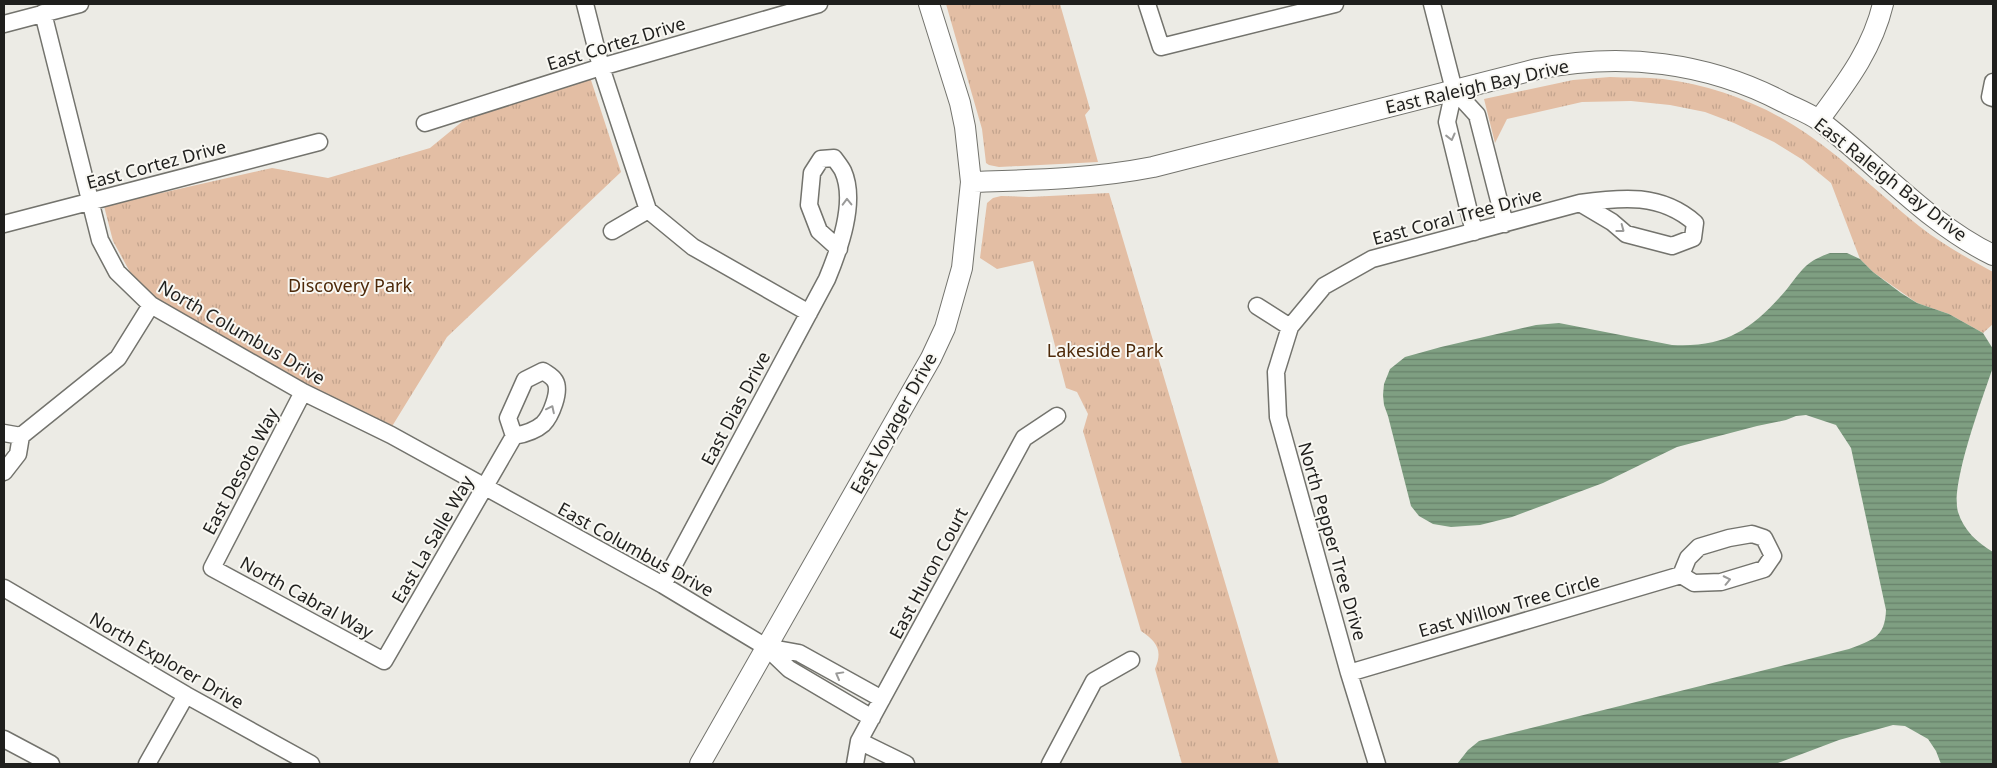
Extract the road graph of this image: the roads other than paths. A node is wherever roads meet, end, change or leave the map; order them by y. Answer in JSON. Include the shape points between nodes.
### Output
{"nodes":[{"id":1,"x":80,"y":4,"type":"edge"},
{"id":2,"x":585,"y":4,"type":"edge"},
{"id":3,"x":818,"y":4,"type":"edge"},
{"id":4,"x":929,"y":4,"type":"edge"},
{"id":5,"x":1147,"y":4,"type":"edge"},
{"id":6,"x":1335,"y":4,"type":"edge"},
{"id":7,"x":1432,"y":4,"type":"edge"},
{"id":8,"x":1883,"y":4,"type":"edge"},
{"id":9,"x":43,"y":13,"type":"junction"},
{"id":10,"x":4,"y":24,"type":"edge"},
{"id":11,"x":601,"y":67,"type":"junction"},
{"id":12,"x":1993,"y":82,"type":"edge"},
{"id":13,"x":1454,"y":90,"type":"junction"},
{"id":14,"x":1993,"y":98,"type":"edge"},
{"id":15,"x":1819,"y":120,"type":"junction"},
{"id":16,"x":425,"y":123,"type":"dead end"},
{"id":17,"x":319,"y":142,"type":"dead end"},
{"id":18,"x":970,"y":182,"type":"junction"},
{"id":19,"x":90,"y":202,"type":"junction"},
{"id":20,"x":1580,"y":203,"type":"junction"},
{"id":21,"x":648,"y":210,"type":"junction"},
{"id":22,"x":4,"y":224,"type":"edge"},
{"id":23,"x":1505,"y":224,"type":"junction"},
{"id":24,"x":612,"y":231,"type":"dead end"},
{"id":25,"x":1474,"y":232,"type":"junction"},
{"id":26,"x":839,"y":249,"type":"junction"},
{"id":27,"x":1993,"y":255,"type":"edge"},
{"id":28,"x":151,"y":305,"type":"junction"},
{"id":29,"x":1257,"y":306,"type":"dead end"},
{"id":30,"x":809,"y":313,"type":"junction"},
{"id":31,"x":1290,"y":327,"type":"junction"},
{"id":32,"x":303,"y":392,"type":"junction"},
{"id":33,"x":1057,"y":416,"type":"dead end"},
{"id":34,"x":4,"y":433,"type":"edge"},
{"id":35,"x":21,"y":436,"type":"junction"},
{"id":36,"x":514,"y":436,"type":"dead end"},
{"id":37,"x":4,"y":472,"type":"edge"},
{"id":38,"x":485,"y":488,"type":"junction"},
{"id":39,"x":212,"y":568,"type":"joint"},
{"id":40,"x":1681,"y":575,"type":"junction"},
{"id":41,"x":663,"y":585,"type":"junction"},
{"id":42,"x":4,"y":588,"type":"edge"},
{"id":43,"x":766,"y":647,"type":"junction"},
{"id":44,"x":1131,"y":660,"type":"dead end"},
{"id":45,"x":384,"y":661,"type":"joint"},
{"id":46,"x":1349,"y":673,"type":"junction"},
{"id":47,"x":186,"y":695,"type":"junction"},
{"id":48,"x":882,"y":699,"type":"junction"},
{"id":49,"x":872,"y":718,"type":"junction"},
{"id":50,"x":4,"y":739,"type":"edge"},
{"id":51,"x":859,"y":741,"type":"junction"},
{"id":52,"x":51,"y":764,"type":"edge"},
{"id":53,"x":147,"y":764,"type":"edge"},
{"id":54,"x":311,"y":764,"type":"edge"},
{"id":55,"x":700,"y":764,"type":"edge"},
{"id":56,"x":855,"y":764,"type":"edge"},
{"id":57,"x":906,"y":764,"type":"edge"},
{"id":58,"x":1050,"y":764,"type":"edge"},
{"id":59,"x":1378,"y":764,"type":"edge"}],
"edges":[{"from":1,"to":9,"type":"street"},
{"from":2,"to":11,"type":"street"},
{"from":3,"to":11,"type":"street","name":"East Cortez Drive"},
{"from":4,"to":18,"type":"street","name":"East Voyager Drive","via":[[966,127]]},
{"from":5,"to":6,"type":"street","via":[[1161,47]]},
{"from":7,"to":13,"type":"street"},
{"from":8,"to":15,"type":"street","via":[[1860,63]]},
{"from":9,"to":10,"type":"street"},
{"from":9,"to":19,"type":"street","name":"North Columbus Drive"},
{"from":11,"to":16,"type":"street","name":"East Cortez Drive"},
{"from":11,"to":21,"type":"street"},
{"from":12,"to":14,"type":"street","via":[[1990,97]]},
{"from":13,"to":15,"type":"street","name":"East Raleigh Bay Drive","via":[[1562,64],[1617,60],[1656,62],[1739,82]]},
{"from":13,"to":18,"type":"street","name":"East Raleigh Bay Drive","via":[[1119,174],[1063,180]]},
{"from":13,"to":23,"type":"street","via":[[1477,116]]},
{"from":13,"to":25,"type":"street","one_way":true,"via":[[1447,122]]},
{"from":15,"to":27,"type":"street","name":"East Raleigh Bay Drive","via":[[1918,205]]},
{"from":17,"to":19,"type":"street","name":"East Cortez Drive"},
{"from":18,"to":43,"type":"street","name":"East Voyager Drive","via":[[962,268],[945,328]]},
{"from":19,"to":22,"type":"street","name":"East Cortez Drive"},
{"from":19,"to":28,"type":"street","name":"North Columbus Drive","via":[[100,240],[118,272]]},
{"from":20,"to":20,"type":"street","name":"East Coral Tree Drive","one_way":true,"via":[[1626,234],[1672,246],[1694,238],[1695,223],[1683,212],[1657,201],[1616,198]]},
{"from":20,"to":23,"type":"street","name":"East Coral Tree Drive"},
{"from":21,"to":24,"type":"street"},
{"from":21,"to":30,"type":"street","via":[[693,246]]},
{"from":23,"to":25,"type":"street","name":"East Coral Tree Drive"},
{"from":25,"to":31,"type":"street","name":"East Coral Tree Drive","via":[[1372,259],[1324,286]]},
{"from":26,"to":26,"type":"street","name":"East Dias Drive","one_way":true,"via":[[847,218],[847,186],[843,171],[834,158],[821,160],[812,173],[809,205],[819,231]]},
{"from":26,"to":30,"type":"street","name":"East Dias Drive"},
{"from":28,"to":32,"type":"street","name":"North Columbus Drive"},
{"from":28,"to":35,"type":"street","via":[[118,358]]},
{"from":29,"to":31,"type":"street"},
{"from":30,"to":41,"type":"street","name":"East Dias Drive"},
{"from":31,"to":46,"type":"street","name":"North Pepper Tree Drive","via":[[1276,372],[1278,417]]},
{"from":32,"to":38,"type":"street","name":"North Columbus Drive","via":[[391,435]]},
{"from":32,"to":39,"type":"street","name":"East Desoto Way"},
{"from":33,"to":48,"type":"street","name":"East Huron Court","via":[[1024,438]]},
{"from":34,"to":35,"type":"street"},
{"from":35,"to":37,"type":"street","via":[[18,454]]},
{"from":36,"to":38,"type":"street","name":"East La Salle Way"},
{"from":38,"to":41,"type":"street","name":"East Columbus Drive"},
{"from":38,"to":45,"type":"street","name":"East La Salle Way"},
{"from":39,"to":45,"type":"street","name":"North Cabral Way"},
{"from":40,"to":40,"type":"street","one_way":true,"via":[[1694,583],[1721,582],[1764,569],[1773,556],[1764,538],[1752,534],[1730,538],[1699,547],[1688,558]]},
{"from":40,"to":46,"type":"street","name":"East Willow Tree Circle"},
{"from":41,"to":43,"type":"street","name":"East Columbus Drive"},
{"from":42,"to":47,"type":"street","name":"North Explorer Drive"},
{"from":48,"to":43,"type":"street","name":"East Columbus Drive","one_way":true,"via":[[799,653]]},
{"from":43,"to":49,"type":"street","name":"East Columbus Drive","via":[[789,669]]},
{"from":43,"to":55,"type":"street","name":"East Voyager Drive"},
{"from":44,"to":58,"type":"street","via":[[1094,681]]},
{"from":46,"to":59,"type":"street","name":"North Pepper Tree Drive"},
{"from":47,"to":53,"type":"street"},
{"from":47,"to":54,"type":"street","name":"North Explorer Drive"},
{"from":48,"to":49,"type":"street","name":"East Huron Court"},
{"from":49,"to":51,"type":"street","name":"East Huron Court"},
{"from":50,"to":52,"type":"street"},
{"from":51,"to":56,"type":"street","name":"East Huron Court"},
{"from":51,"to":57,"type":"street"}]}
